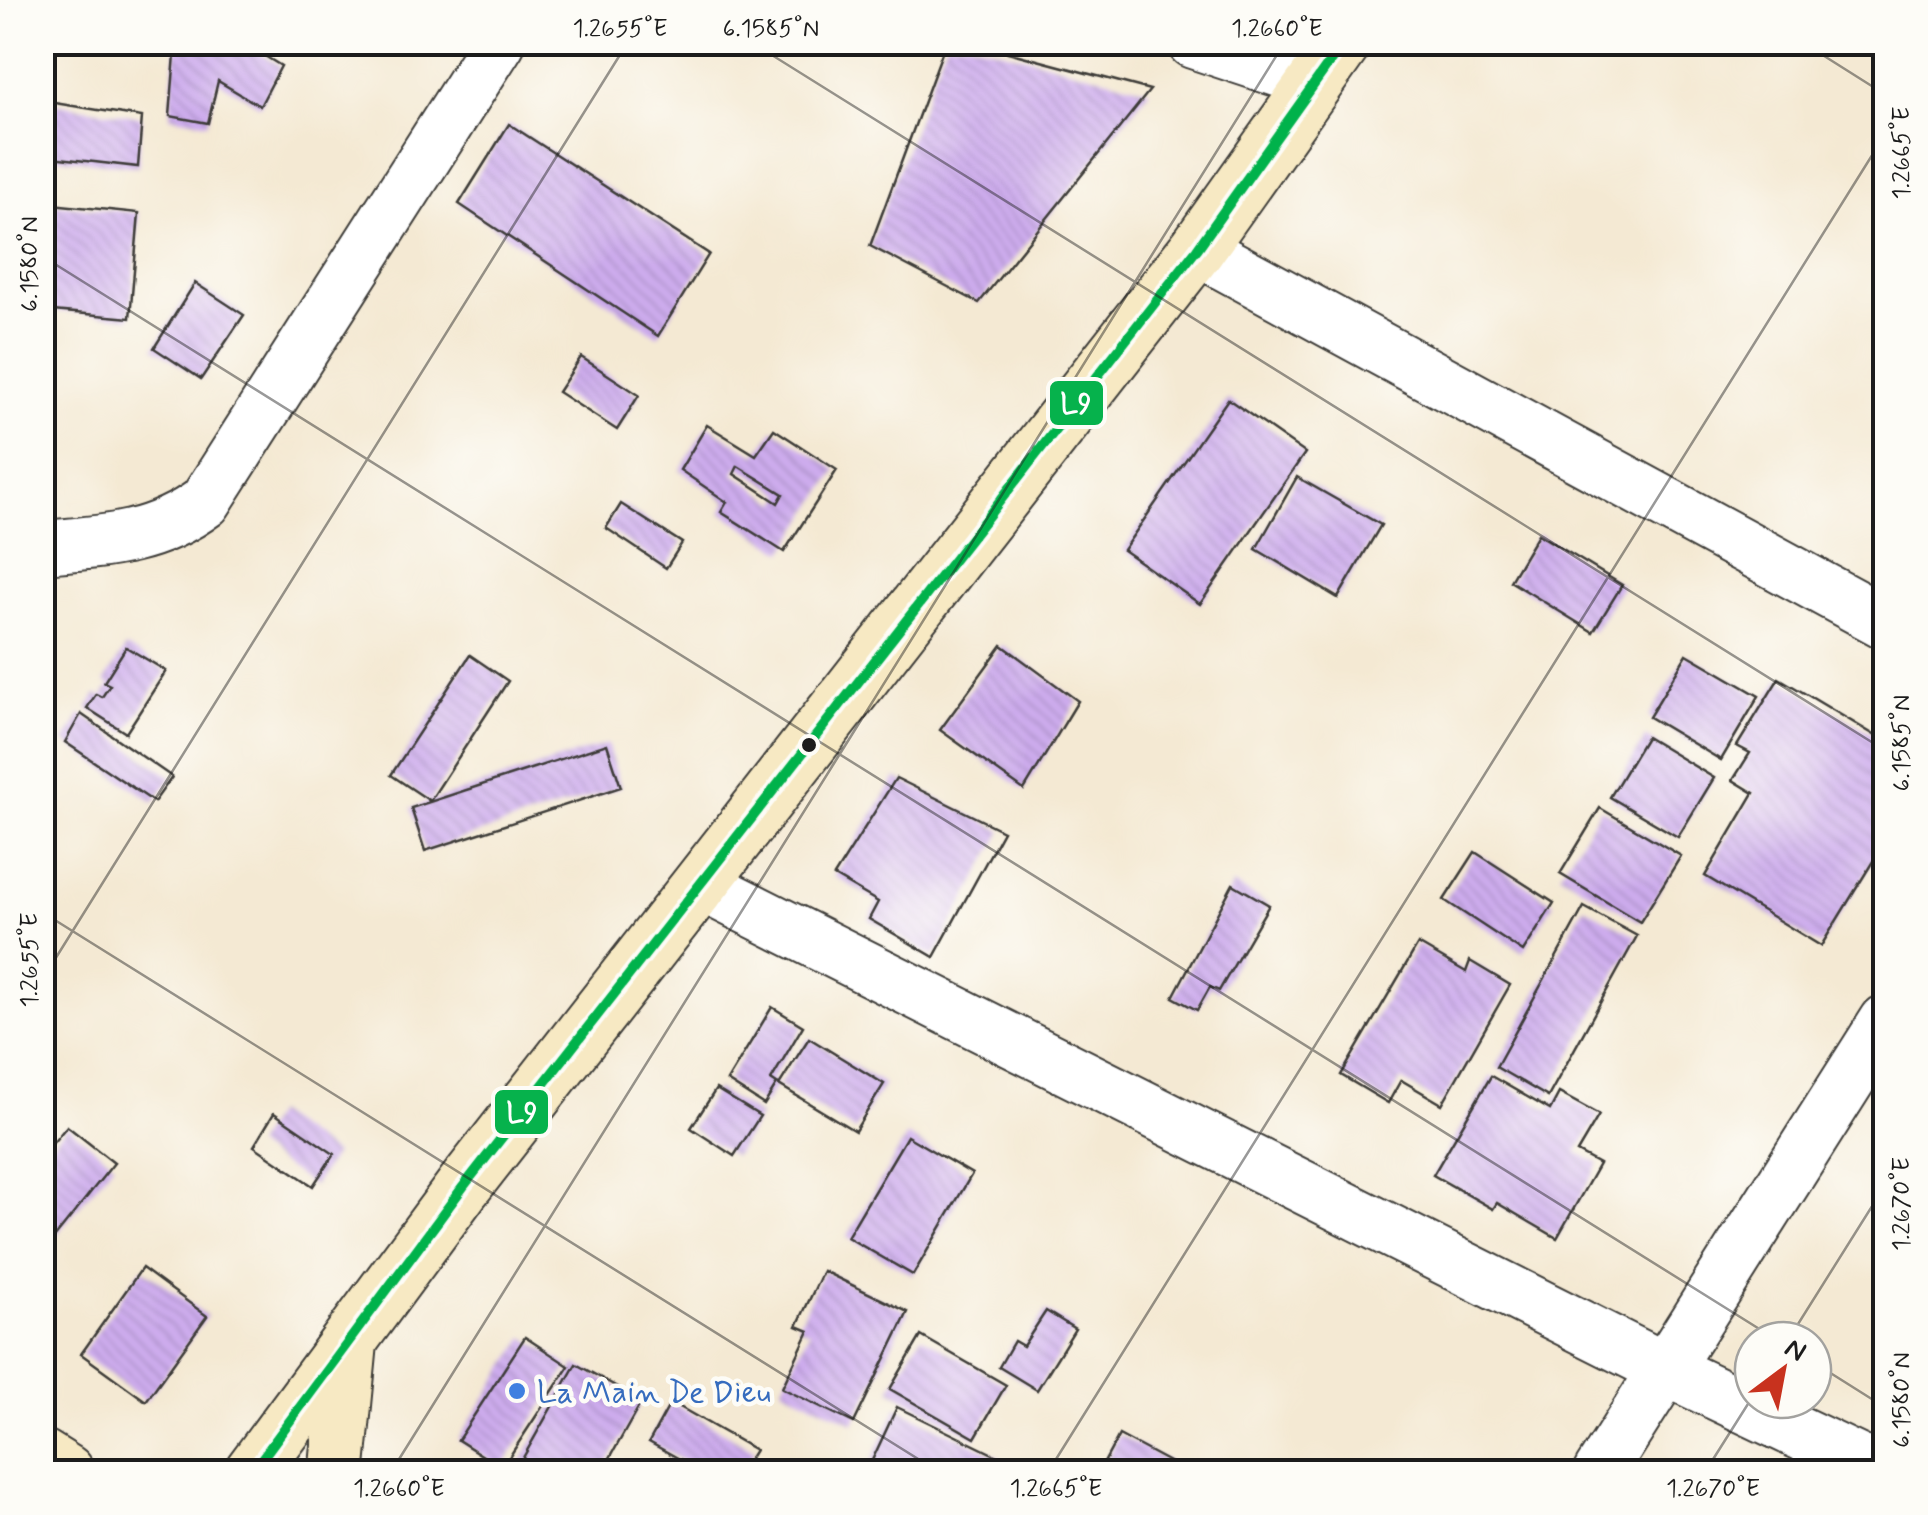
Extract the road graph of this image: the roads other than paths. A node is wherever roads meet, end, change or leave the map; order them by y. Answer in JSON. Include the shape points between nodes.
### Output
{"nodes":[{"id":1,"x":499,"y":42,"type":"edge"},
{"id":2,"x":1193,"y":42,"type":"edge"},
{"id":3,"x":1329,"y":62,"type":"edge"},
{"id":4,"x":1197,"y":249,"type":"junction"},
{"id":5,"x":42,"y":547,"type":"edge"},
{"id":6,"x":1886,"y":623,"type":"edge"},
{"id":7,"x":700,"y":884,"type":"junction"},
{"id":8,"x":1886,"y":1021,"type":"edge"},
{"id":9,"x":348,"y":1348,"type":"junction"},
{"id":10,"x":1664,"y":1369,"type":"junction"},
{"id":11,"x":42,"y":1457,"type":"edge"},
{"id":12,"x":66,"y":1472,"type":"edge"},
{"id":13,"x":252,"y":1472,"type":"edge"},
{"id":14,"x":337,"y":1472,"type":"edge"},
{"id":15,"x":1600,"y":1472,"type":"edge"},
{"id":16,"x":1882,"y":1472,"type":"edge"}],
"edges":[{"from":1,"to":5,"type":"street","via":[[204,502],[159,531]]},
{"from":2,"to":3,"type":"street"},
{"from":3,"to":4,"type":"main road"},
{"from":4,"to":6,"type":"street"},
{"from":4,"to":7,"type":"main road"},
{"from":7,"to":9,"type":"main road","via":[[475,1172]]},
{"from":7,"to":10,"type":"street"},
{"from":8,"to":10,"type":"street"},
{"from":9,"to":13,"type":"main road"},
{"from":9,"to":14,"type":"main road"},
{"from":10,"to":15,"type":"street"},
{"from":10,"to":16,"type":"street"},
{"from":11,"to":12,"type":"main road"}]}
